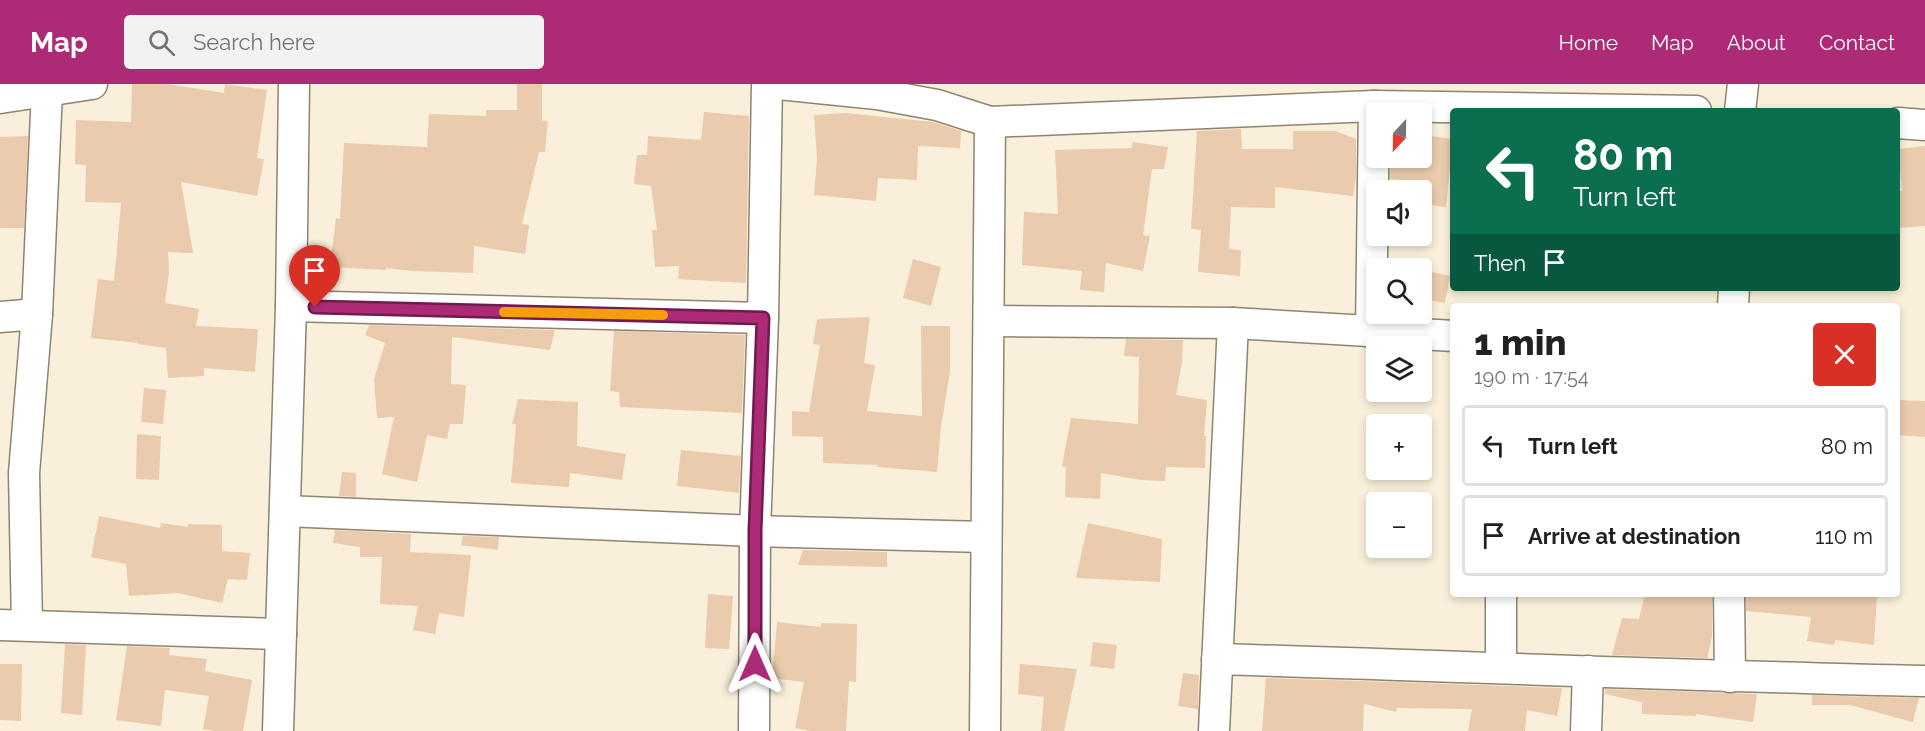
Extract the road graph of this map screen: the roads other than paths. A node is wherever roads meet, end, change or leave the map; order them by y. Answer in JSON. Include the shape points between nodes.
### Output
{"nodes":[{"id":1,"x":92,"y":84,"type":"edge"},
{"id":2,"x":294,"y":84,"type":"edge"},
{"id":3,"x":767,"y":84,"type":"edge"},
{"id":4,"x":779,"y":84,"type":"edge"},
{"id":5,"x":1743,"y":84,"type":"edge"},
{"id":6,"x":47,"y":91,"type":"junction"},
{"id":7,"x":1290,"y":97,"type":"edge"},
{"id":8,"x":0,"y":98,"type":"edge"},
{"id":9,"x":1366,"y":104,"type":"edge"},
{"id":10,"x":1432,"y":106,"type":"edge"},
{"id":11,"x":1535,"y":108,"type":"edge"},
{"id":12,"x":1740,"y":108,"type":"edge"},
{"id":13,"x":990,"y":122,"type":"junction"},
{"id":14,"x":1900,"y":123,"type":"edge"},
{"id":15,"x":1925,"y":125,"type":"edge"},
{"id":16,"x":1373,"y":168,"type":"edge"},
{"id":17,"x":291,"y":306,"type":"junction"},
{"id":18,"x":37,"y":314,"type":"junction"},
{"id":19,"x":0,"y":317,"type":"edge"},
{"id":20,"x":763,"y":318,"type":"junction"},
{"id":21,"x":990,"y":321,"type":"junction"},
{"id":22,"x":1233,"y":323,"type":"junction"},
{"id":23,"x":1371,"y":332,"type":"junction"},
{"id":24,"x":1450,"y":336,"type":"edge"},
{"id":25,"x":285,"y":511,"type":"junction"},
{"id":26,"x":755,"y":531,"type":"junction"},
{"id":27,"x":984,"y":537,"type":"junction"},
{"id":28,"x":1502,"y":597,"type":"edge"},
{"id":29,"x":1729,"y":597,"type":"edge"},
{"id":30,"x":13,"y":625,"type":"edge"},
{"id":31,"x":281,"y":634,"type":"junction"},
{"id":32,"x":1217,"y":659,"type":"junction"},
{"id":33,"x":1501,"y":667,"type":"junction"},
{"id":34,"x":1588,"y":671,"type":"junction"},
{"id":35,"x":1730,"y":677,"type":"junction"},
{"id":36,"x":1925,"y":681,"type":"edge"},
{"id":37,"x":278,"y":731,"type":"edge"},
{"id":38,"x":754,"y":731,"type":"edge"},
{"id":39,"x":985,"y":731,"type":"edge"},
{"id":40,"x":1214,"y":731,"type":"edge"},
{"id":41,"x":1586,"y":731,"type":"edge"}],
"edges":[{"from":1,"to":6,"type":"street"},
{"from":2,"to":17,"type":"street"},
{"from":3,"to":20,"type":"street"},
{"from":4,"to":13,"type":"street","via":[[877,94],[938,105]]},
{"from":5,"to":12,"type":"street"},
{"from":6,"to":8,"type":"street"},
{"from":6,"to":18,"type":"street"},
{"from":7,"to":9,"type":"street"},
{"from":7,"to":13,"type":"street"},
{"from":10,"to":11,"type":"street"},
{"from":13,"to":21,"type":"street"},
{"from":14,"to":15,"type":"street"},
{"from":16,"to":23,"type":"street"},
{"from":17,"to":20,"type":"street"},
{"from":17,"to":25,"type":"street"},
{"from":18,"to":19,"type":"street"},
{"from":18,"to":30,"type":"street"},
{"from":20,"to":26,"type":"street"},
{"from":21,"to":22,"type":"street"},
{"from":21,"to":27,"type":"street"},
{"from":22,"to":23,"type":"street"},
{"from":22,"to":32,"type":"street"},
{"from":23,"to":24,"type":"street"},
{"from":25,"to":26,"type":"street"},
{"from":25,"to":31,"type":"street"},
{"from":26,"to":27,"type":"street"},
{"from":26,"to":38,"type":"street"},
{"from":27,"to":39,"type":"street"},
{"from":28,"to":33,"type":"street"},
{"from":29,"to":35,"type":"street"},
{"from":30,"to":31,"type":"street"},
{"from":31,"to":37,"type":"street"},
{"from":32,"to":33,"type":"street"},
{"from":32,"to":40,"type":"street"},
{"from":33,"to":34,"type":"street"},
{"from":34,"to":35,"type":"street"},
{"from":34,"to":41,"type":"street"},
{"from":35,"to":36,"type":"street"}]}
